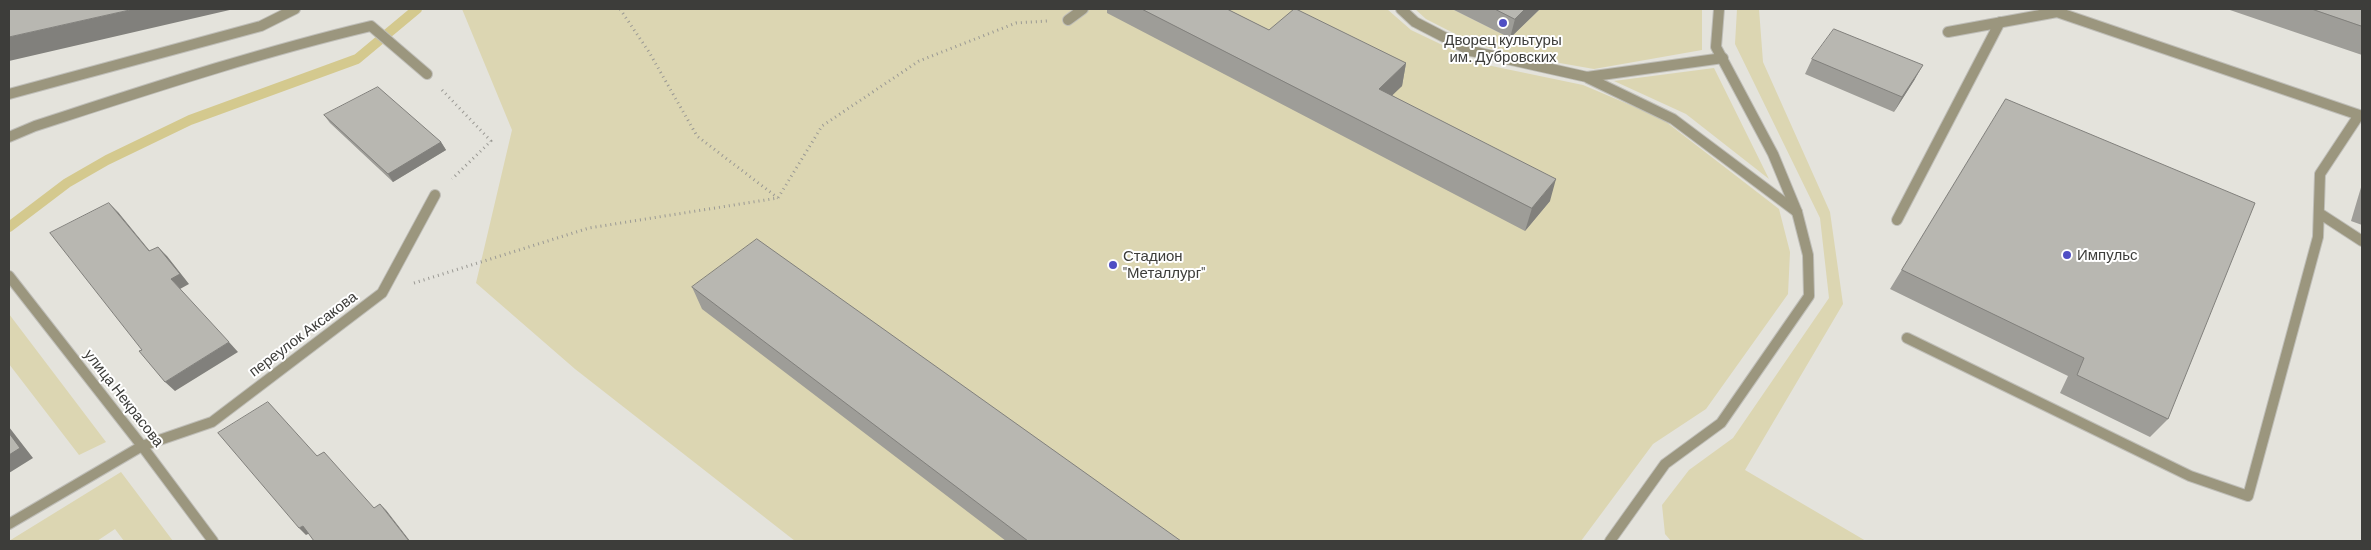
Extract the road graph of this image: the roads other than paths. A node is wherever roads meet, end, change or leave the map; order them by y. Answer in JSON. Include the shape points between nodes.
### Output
{"nodes":[{"id":1,"x":295,"y":9,"type":"edge"},
{"id":2,"x":1083,"y":9,"type":"edge"},
{"id":3,"x":1401,"y":9,"type":"edge"},
{"id":4,"x":1719,"y":9,"type":"edge"},
{"id":5,"x":1068,"y":20,"type":"road end"},
{"id":6,"x":2000,"y":22,"type":"junction"},
{"id":7,"x":1948,"y":32,"type":"dead end"},
{"id":8,"x":1723,"y":58,"type":"junction"},
{"id":9,"x":428,"y":74,"type":"road end"},
{"id":10,"x":1587,"y":77,"type":"junction"},
{"id":11,"x":9,"y":94,"type":"edge"},
{"id":12,"x":2360,"y":115,"type":"edge"},
{"id":13,"x":9,"y":137,"type":"edge"},
{"id":14,"x":435,"y":196,"type":"road end"},
{"id":15,"x":1797,"y":212,"type":"junction"},
{"id":16,"x":2319,"y":213,"type":"junction"},
{"id":17,"x":1897,"y":220,"type":"dead end"},
{"id":18,"x":2362,"y":241,"type":"edge"},
{"id":19,"x":9,"y":276,"type":"edge"},
{"id":20,"x":1907,"y":338,"type":"dead end"},
{"id":21,"x":142,"y":446,"type":"junction"},
{"id":22,"x":9,"y":524,"type":"edge"},
{"id":23,"x":213,"y":541,"type":"edge"},
{"id":24,"x":1612,"y":541,"type":"edge"}],
"edges":[{"from":1,"to":11,"type":"street","via":[[261,26]]},
{"from":2,"to":5,"type":"street"},
{"from":3,"to":10,"type":"street","via":[[1415,22],[1471,51]]},
{"from":4,"to":8,"type":"street","via":[[1716,47]]},
{"from":6,"to":7,"type":"street"},
{"from":6,"to":12,"type":"street","via":[[2058,12]]},
{"from":6,"to":17,"type":"street"},
{"from":8,"to":10,"type":"street"},
{"from":8,"to":15,"type":"street","via":[[1774,154]]},
{"from":9,"to":13,"type":"street","via":[[371,26],[193,75]]},
{"from":10,"to":15,"type":"street","via":[[1673,119]]},
{"from":12,"to":16,"type":"street","via":[[2320,174]]},
{"from":14,"to":21,"type":"street","name":"переулок Аксакова","via":[[382,292],[212,422]]},
{"from":15,"to":24,"type":"street","via":[[1808,255],[1809,296],[1721,423],[1665,464]]},
{"from":16,"to":18,"type":"street"},
{"from":16,"to":20,"type":"street","via":[[2318,237],[2248,496],[2190,476]]},
{"from":19,"to":21,"type":"street","name":"улица Некрасова"},
{"from":21,"to":22,"type":"street","name":"переулок Аксакова"},
{"from":21,"to":23,"type":"street","name":"улица Некрасова"}]}
